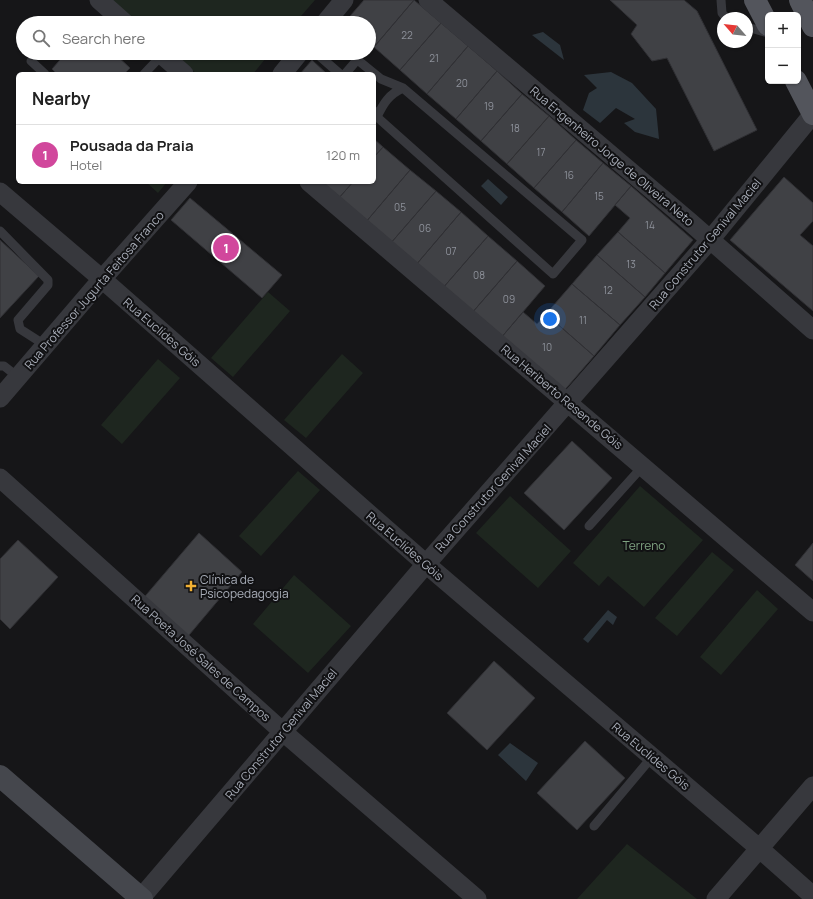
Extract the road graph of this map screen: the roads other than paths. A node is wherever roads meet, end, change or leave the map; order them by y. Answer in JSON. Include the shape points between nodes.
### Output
{"nodes":[{"id":1,"x":99,"y":0,"type":"edge"},
{"id":2,"x":344,"y":0,"type":"edge"},
{"id":3,"x":428,"y":0,"type":"edge"},
{"id":4,"x":721,"y":0,"type":"edge"},
{"id":5,"x":755,"y":0,"type":"edge"},
{"id":6,"x":800,"y":0,"type":"edge"},
{"id":7,"x":722,"y":12,"type":"edge"},
{"id":8,"x":118,"y":16,"type":"edge"},
{"id":9,"x":330,"y":16,"type":"edge"},
{"id":10,"x":765,"y":19,"type":"edge"},
{"id":11,"x":813,"y":26,"type":"edge"},
{"id":12,"x":753,"y":29,"type":"edge"},
{"id":13,"x":765,"y":32,"type":"edge"},
{"id":14,"x":156,"y":60,"type":"edge"},
{"id":15,"x":168,"y":60,"type":"edge"},
{"id":16,"x":294,"y":60,"type":"edge"},
{"id":17,"x":324,"y":60,"type":"edge"},
{"id":18,"x":357,"y":60,"type":"joint"},
{"id":19,"x":30,"y":61,"type":"dead end"},
{"id":20,"x":43,"y":72,"type":"edge"},
{"id":21,"x":146,"y":72,"type":"edge"},
{"id":22,"x":182,"y":72,"type":"edge"},
{"id":23,"x":284,"y":72,"type":"edge"},
{"id":24,"x":338,"y":72,"type":"edge"},
{"id":25,"x":347,"y":72,"type":"edge"},
{"id":26,"x":373,"y":72,"type":"edge"},
{"id":27,"x":376,"y":74,"type":"edge"},
{"id":28,"x":388,"y":83,"type":"junction"},
{"id":29,"x":798,"y":84,"type":"edge"},
{"id":30,"x":403,"y":88,"type":"junction"},
{"id":31,"x":376,"y":102,"type":"edge"},
{"id":32,"x":376,"y":113,"type":"edge"},
{"id":33,"x":813,"y":114,"type":"edge"},
{"id":34,"x":376,"y":115,"type":"edge"},
{"id":35,"x":186,"y":184,"type":"edge"},
{"id":36,"x":311,"y":184,"type":"edge"},
{"id":37,"x":0,"y":192,"type":"edge"},
{"id":38,"x":0,"y":231,"type":"edge"},
{"id":39,"x":710,"y":240,"type":"junction"},
{"id":40,"x":102,"y":279,"type":"junction"},
{"id":41,"x":813,"y":330,"type":"edge"},
{"id":42,"x":45,"y":345,"type":"junction"},
{"id":43,"x":0,"y":366,"type":"edge"},
{"id":44,"x":18,"y":377,"type":"junction"},
{"id":45,"x":0,"y":398,"type":"edge"},
{"id":46,"x":569,"y":403,"type":"junction"},
{"id":47,"x":643,"y":466,"type":"junction"},
{"id":48,"x":0,"y":478,"type":"edge"},
{"id":49,"x":589,"y":526,"type":"dead end"},
{"id":50,"x":426,"y":564,"type":"junction"},
{"id":51,"x":813,"y":612,"type":"edge"},
{"id":52,"x":282,"y":731,"type":"junction"},
{"id":53,"x":652,"y":757,"type":"junction"},
{"id":54,"x":0,"y":776,"type":"edge"},
{"id":55,"x":813,"y":786,"type":"edge"},
{"id":56,"x":594,"y":826,"type":"dead end"},
{"id":57,"x":760,"y":849,"type":"junction"},
{"id":58,"x":813,"y":896,"type":"edge"},
{"id":59,"x":141,"y":899,"type":"edge"},
{"id":60,"x":478,"y":899,"type":"edge"},
{"id":61,"x":716,"y":899,"type":"edge"}],
"edges":[{"from":1,"to":8,"type":"street"},
{"from":2,"to":9,"type":"street"},
{"from":3,"to":39,"type":"street","name":"Rua Engenheiro Jorge de Oliveira Neto"},
{"from":4,"to":7,"type":"lane"},
{"from":5,"to":10,"type":"main road"},
{"from":6,"to":11,"type":"main road"},
{"from":12,"to":13,"type":"lane"},
{"from":14,"to":21,"type":"lane"},
{"from":15,"to":22,"type":"street"},
{"from":16,"to":23,"type":"street"},
{"from":17,"to":24,"type":"lane"},
{"from":18,"to":25,"type":"lane"},
{"from":18,"to":26,"type":"lane"},
{"from":19,"to":20,"type":"lane"},
{"from":27,"to":28,"type":"lane"},
{"from":28,"to":30,"type":"lane"},
{"from":28,"to":31,"type":"lane","via":[[386,93]]},
{"from":29,"to":33,"type":"main road"},
{"from":30,"to":32,"type":"lane","via":[[390,95]]},
{"from":30,"to":34,"type":"lane","via":[[582,240],[553,274]]},
{"from":33,"to":39,"type":"street","name":"Rua Construtor Genival Maciel"},
{"from":35,"to":40,"type":"street","name":"Rua Professor Jugurta Feitosa Franco"},
{"from":36,"to":46,"type":"street","name":"Rua Heriberto Resende Góis"},
{"from":37,"to":40,"type":"street","name":"Rua Euclídes Góis"},
{"from":38,"to":42,"type":"lane","via":[[48,280],[48,286],[18,320],[20,330]]},
{"from":39,"to":41,"type":"street","name":"Rua Engenheiro Jorge de Oliveira Neto"},
{"from":39,"to":46,"type":"street","name":"Rua Construtor Genival Maciel"},
{"from":40,"to":42,"type":"street","name":"Rua Professor Jugurta Feitosa Franco"},
{"from":40,"to":50,"type":"street","name":"Rua Euclídes Góis"},
{"from":42,"to":44,"type":"street","name":"Rua Professor Jugurta Feitosa Franco"},
{"from":43,"to":44,"type":"lane","via":[[4,366]]},
{"from":44,"to":45,"type":"street","name":"Rua Professor Jugurta Feitosa Franco"},
{"from":46,"to":47,"type":"street","name":"Rua Heriberto Resende Góis"},
{"from":46,"to":50,"type":"street","name":"Rua Construtor Genival Maciel"},
{"from":47,"to":49,"type":"lane"},
{"from":47,"to":51,"type":"street","name":"Rua Heriberto Resende Góis"},
{"from":48,"to":52,"type":"street","name":"Rua Poeta José Sales de Campos"},
{"from":50,"to":52,"type":"street","name":"Rua Construtor Genival Maciel"},
{"from":50,"to":53,"type":"street","name":"Rua Euclídes Góis"},
{"from":52,"to":59,"type":"street","name":"Rua Construtor Genival Maciel"},
{"from":52,"to":60,"type":"street","name":"Rua Poeta José Sales de Campos"},
{"from":53,"to":56,"type":"lane"},
{"from":53,"to":57,"type":"street","name":"Rua Euclídes Góis"},
{"from":54,"to":59,"type":"street"},
{"from":55,"to":57,"type":"street"},
{"from":57,"to":58,"type":"street","name":"Rua Euclídes Góis"},
{"from":57,"to":61,"type":"street"}]}
